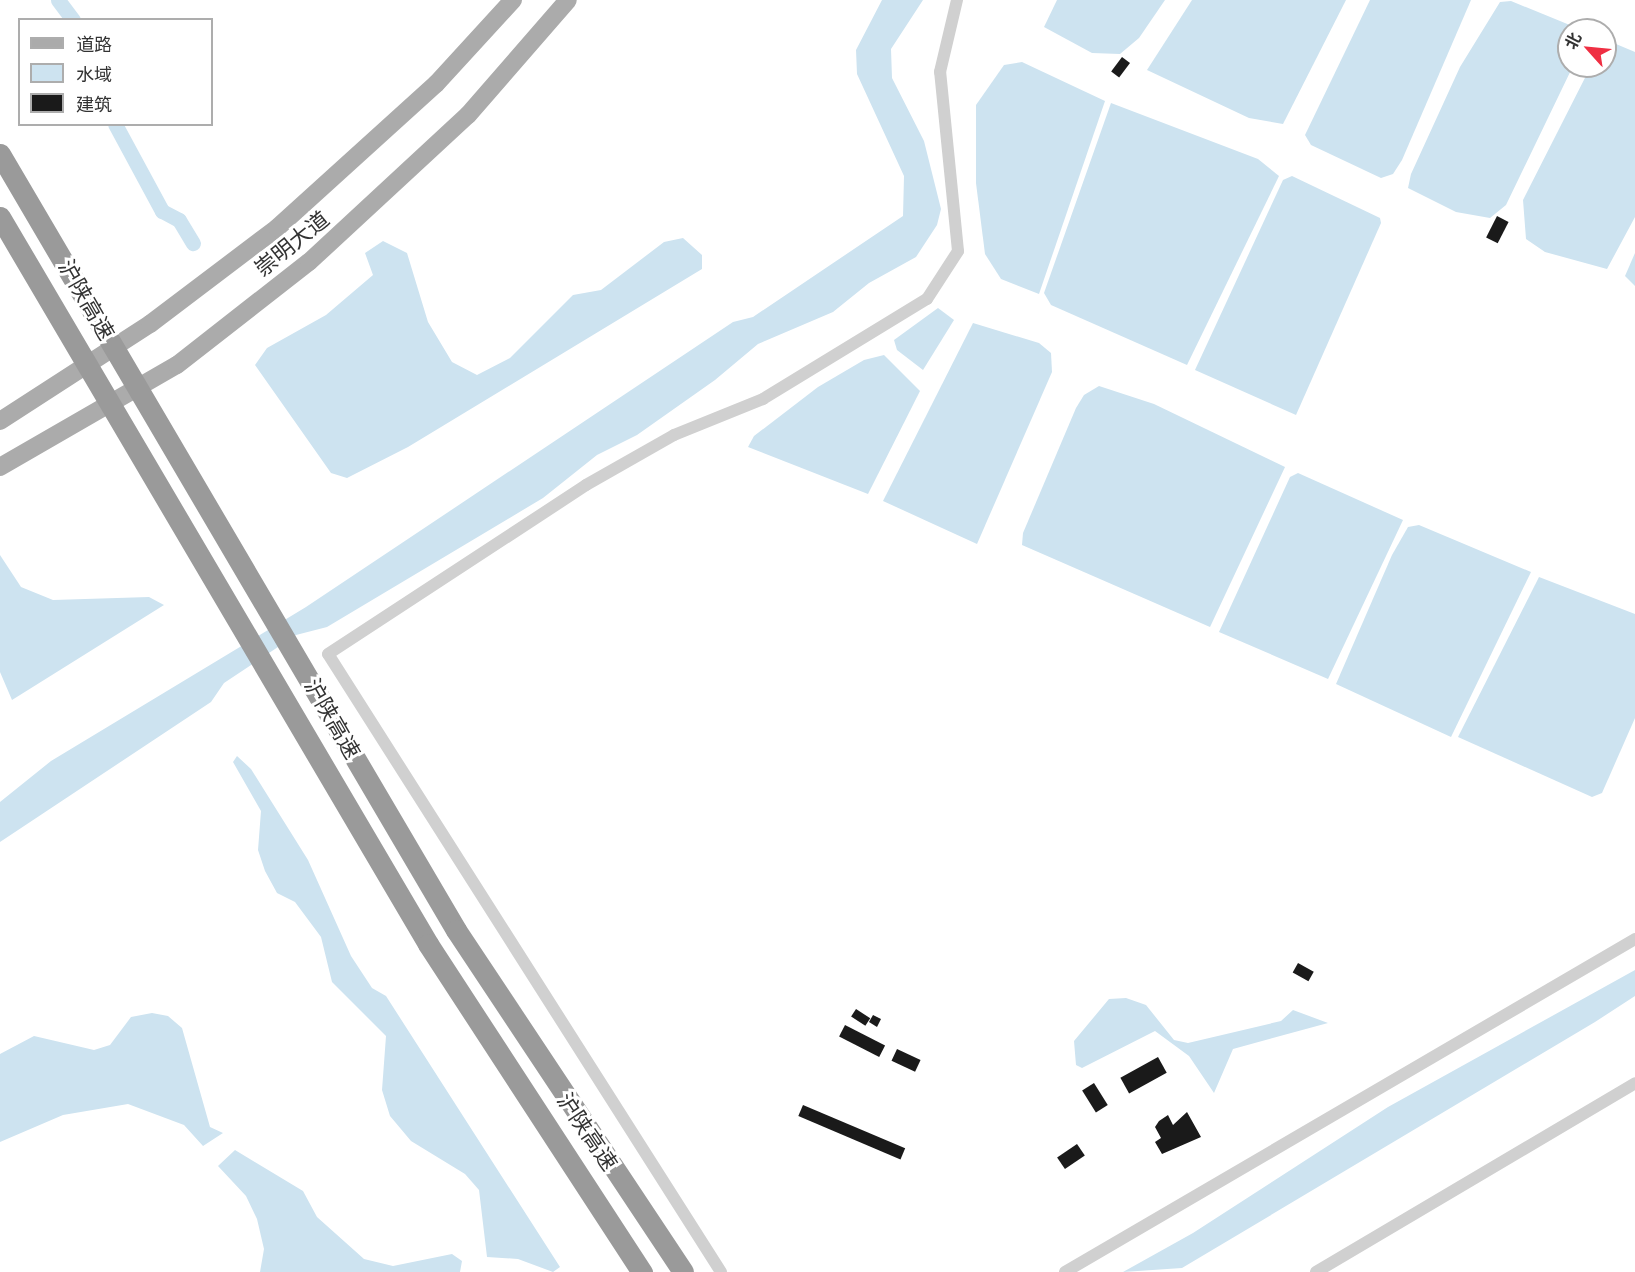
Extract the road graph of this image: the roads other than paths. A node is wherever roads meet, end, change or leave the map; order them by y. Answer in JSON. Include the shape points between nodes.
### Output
{"nodes":[{"id":1,"x":513,"y":0,"type":"edge"},
{"id":2,"x":568,"y":0,"type":"edge"},
{"id":3,"x":957,"y":0,"type":"edge"},
{"id":4,"x":0,"y":154,"type":"edge"},
{"id":5,"x":0,"y":217,"type":"edge"},
{"id":6,"x":0,"y":422,"type":"edge"},
{"id":7,"x":0,"y":467,"type":"edge"},
{"id":8,"x":1635,"y":939,"type":"edge"},
{"id":9,"x":1635,"y":1083,"type":"edge"},
{"id":10,"x":642,"y":1272,"type":"edge"},
{"id":11,"x":682,"y":1272,"type":"edge"},
{"id":12,"x":721,"y":1272,"type":"edge"},
{"id":13,"x":1065,"y":1272,"type":"edge"},
{"id":14,"x":1316,"y":1272,"type":"edge"}],
"edges":[{"from":1,"to":6,"type":"main road","name":"崇明大道","via":[[436,84],[277,228],[150,324]]},
{"from":2,"to":7,"type":"main road","name":"崇明大道","via":[[468,115],[309,262],[177,365]]},
{"from":3,"to":12,"type":"street","via":[[940,72],[958,251],[927,299],[763,399],[674,435],[586,485],[328,654]]},
{"from":4,"to":11,"type":"highway","name":"沪陕高速","bridge":true,"via":[[456,930]]},
{"from":5,"to":10,"type":"highway","name":"沪陕高速","bridge":true,"via":[[428,944]]},
{"from":8,"to":13,"type":"street"},
{"from":9,"to":14,"type":"street"}]}
